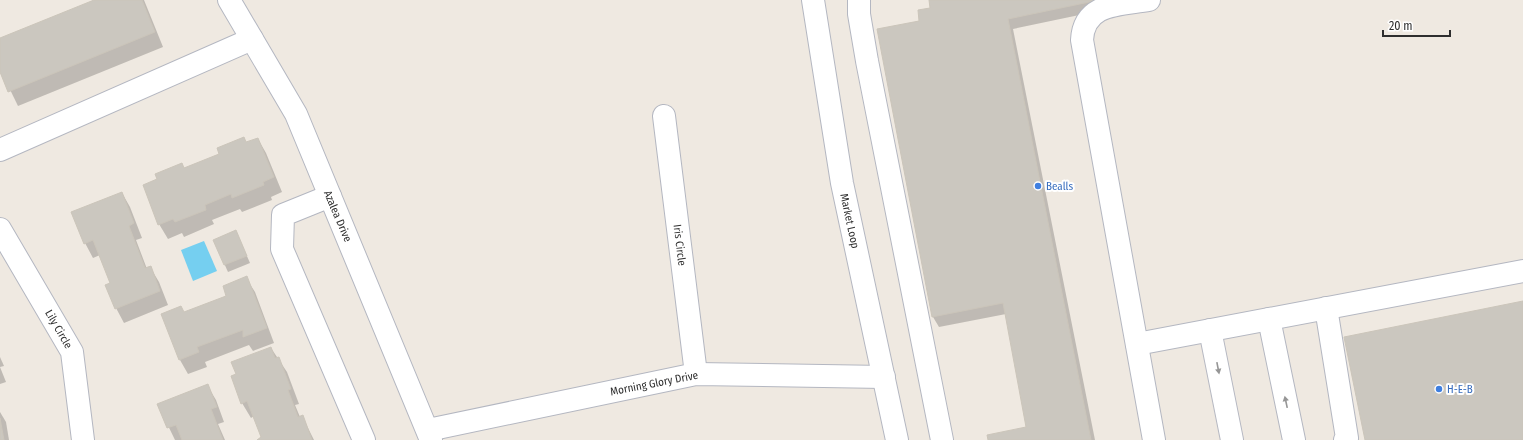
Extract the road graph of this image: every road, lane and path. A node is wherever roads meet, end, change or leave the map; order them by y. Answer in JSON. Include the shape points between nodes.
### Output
{"nodes":[{"id":1,"x":229,"y":0,"type":"edge"},
{"id":2,"x":813,"y":0,"type":"edge"},
{"id":3,"x":859,"y":0,"type":"edge"},
{"id":4,"x":1149,"y":0,"type":"edge"},
{"id":5,"x":252,"y":39,"type":"junction"},
{"id":6,"x":664,"y":116,"type":"dead end"},
{"id":7,"x":0,"y":150,"type":"edge"},
{"id":8,"x":330,"y":196,"type":"junction"},
{"id":9,"x":0,"y":229,"type":"edge"},
{"id":10,"x":1523,"y":271,"type":"edge"},
{"id":11,"x":1326,"y":308,"type":"junction"},
{"id":12,"x":1269,"y":319,"type":"junction"},
{"id":13,"x":1210,"y":330,"type":"junction"},
{"id":14,"x":1137,"y":344,"type":"junction"},
{"id":15,"x":696,"y":374,"type":"junction"},
{"id":16,"x":884,"y":377,"type":"junction"},
{"id":17,"x":429,"y":435,"type":"edge"},
{"id":18,"x":1347,"y":439,"type":"edge"},
{"id":19,"x":83,"y":440,"type":"edge"},
{"id":20,"x":364,"y":440,"type":"edge"},
{"id":21,"x":897,"y":440,"type":"edge"},
{"id":22,"x":942,"y":440,"type":"edge"},
{"id":23,"x":1154,"y":440,"type":"edge"},
{"id":24,"x":1232,"y":440,"type":"edge"},
{"id":25,"x":1294,"y":440,"type":"edge"}],
"edges":[{"from":1,"to":5,"type":"street","name":"Azalea Drive"},
{"from":2,"to":16,"type":"street","name":"Market Loop","via":[[842,183]]},
{"from":3,"to":22,"type":"street","via":[[866,61]]},
{"from":4,"to":14,"type":"street","via":[[1099,10],[1086,22],[1082,40]]},
{"from":5,"to":7,"type":"street"},
{"from":5,"to":8,"type":"street","name":"Azalea Drive","via":[[296,114]]},
{"from":6,"to":15,"type":"street","name":"Iris Circle"},
{"from":8,"to":17,"type":"street","name":"Azalea Drive"},
{"from":8,"to":20,"type":"street","via":[[282,215],[282,249]]},
{"from":9,"to":19,"type":"street","name":"Lily Circle","via":[[72,352]]},
{"from":10,"to":11,"type":"street"},
{"from":11,"to":12,"type":"street"},
{"from":11,"to":18,"type":"street"},
{"from":12,"to":13,"type":"street"},
{"from":25,"to":12,"type":"street","one_way":true},
{"from":13,"to":14,"type":"street"},
{"from":13,"to":24,"type":"street","one_way":true},
{"from":14,"to":23,"type":"street"},
{"from":15,"to":16,"type":"street","name":"Morning Glory Drive"},
{"from":15,"to":17,"type":"street","name":"Morning Glory Drive"},
{"from":16,"to":21,"type":"street","name":"Market Loop"}]}
